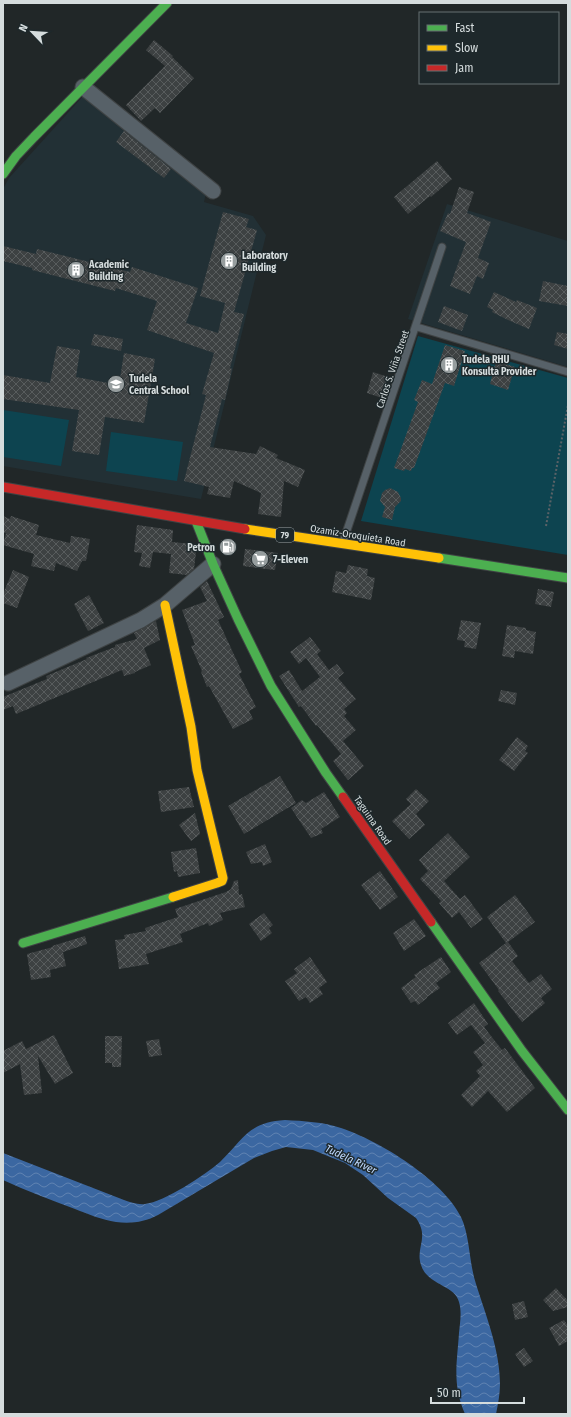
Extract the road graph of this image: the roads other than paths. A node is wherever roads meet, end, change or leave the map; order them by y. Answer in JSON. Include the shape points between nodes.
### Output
{"nodes":[{"id":1,"x":167,"y":3,"type":"edge"},
{"id":2,"x":83,"y":87,"type":"junction"},
{"id":3,"x":3,"y":174,"type":"edge"},
{"id":4,"x":213,"y":191,"type":"dead end"},
{"id":5,"x":442,"y":248,"type":"dead end"},
{"id":6,"x":416,"y":327,"type":"junction"},
{"id":7,"x":568,"y":372,"type":"edge"},
{"id":8,"x":3,"y":487,"type":"edge"},
{"id":9,"x":196,"y":521,"type":"junction"},
{"id":10,"x":342,"y":544,"type":"junction"},
{"id":11,"x":213,"y":564,"type":"junction"},
{"id":12,"x":568,"y":578,"type":"edge"},
{"id":13,"x":165,"y":605,"type":"junction"},
{"id":14,"x":8,"y":683,"type":"dead end"},
{"id":15,"x":23,"y":943,"type":"dead end"},
{"id":16,"x":568,"y":1110,"type":"edge"}],
"edges":[{"from":1,"to":2,"type":"main road"},
{"from":2,"to":3,"type":"main road","via":[[16,156]]},
{"from":2,"to":4,"type":"street"},
{"from":5,"to":6,"type":"lane"},
{"from":6,"to":7,"type":"lane","name":"Carlos S. Viña Street"},
{"from":6,"to":10,"type":"lane","name":"Carlos S. Viña Street"},
{"from":8,"to":9,"type":"main road","name":"Ozamiz-Oroquieta Road","number":"79"},
{"from":9,"to":10,"type":"main road","name":"Ozamiz-Oroquieta Road","number":"79"},
{"from":9,"to":11,"type":"main road","name":"Taguima Road"},
{"from":10,"to":12,"type":"main road","name":"Ozamiz-Oroquieta Road","number":"79"},
{"from":11,"to":13,"type":"street"},
{"from":11,"to":16,"type":"main road","name":"Taguima Road","via":[[271,686],[326,774],[522,1051]]},
{"from":13,"to":14,"type":"street","via":[[141,620]]},
{"from":13,"to":15,"type":"main road","via":[[191,727],[197,770],[222,881]]}]}
